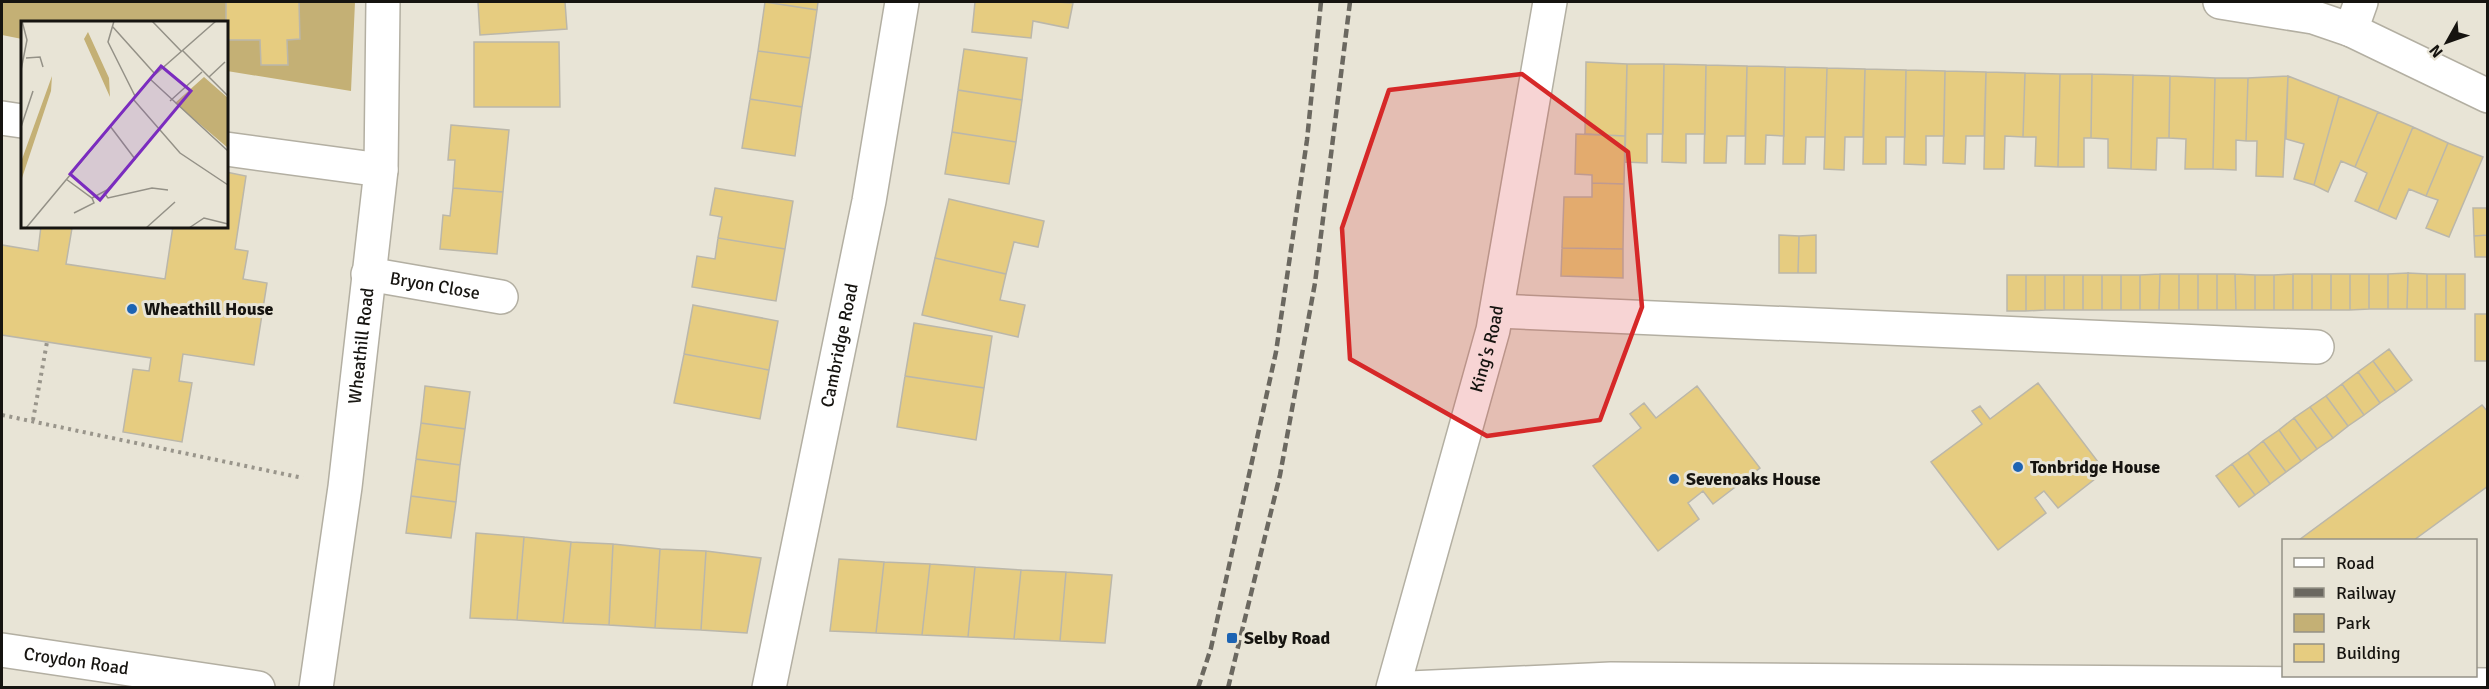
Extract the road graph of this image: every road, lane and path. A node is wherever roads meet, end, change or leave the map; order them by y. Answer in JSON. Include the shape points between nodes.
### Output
{"nodes":[{"id":1,"x":382,"y":2,"type":"edge"},
{"id":2,"x":902,"y":2,"type":"edge"},
{"id":3,"x":1550,"y":2,"type":"edge"},
{"id":4,"x":2220,"y":2,"type":"edge"},
{"id":5,"x":2356,"y":16,"type":"edge"},
{"id":6,"x":2487,"y":96,"type":"edge"},
{"id":7,"x":2,"y":118,"type":"edge"},
{"id":8,"x":21,"y":121,"type":"edge"},
{"id":9,"x":228,"y":149,"type":"edge"},
{"id":10,"x":381,"y":170,"type":"junction"},
{"id":11,"x":368,"y":274,"type":"junction"},
{"id":12,"x":501,"y":297,"type":"dead end"},
{"id":13,"x":1497,"y":311,"type":"junction"},
{"id":14,"x":47,"y":342,"type":"dead end"},
{"id":15,"x":2317,"y":348,"type":"dead end"},
{"id":16,"x":2,"y":415,"type":"edge"},
{"id":17,"x":33,"y":420,"type":"junction"},
{"id":18,"x":345,"y":487,"type":"junction"},
{"id":19,"x":2,"y":650,"type":"edge"},
{"id":20,"x":177,"y":682,"type":"edge"},
{"id":21,"x":2487,"y":685,"type":"edge"},
{"id":22,"x":258,"y":687,"type":"edge"},
{"id":23,"x":316,"y":687,"type":"edge"},
{"id":24,"x":768,"y":687,"type":"edge"},
{"id":25,"x":1393,"y":687,"type":"edge"},
{"id":26,"x":1410,"y":687,"type":"edge"}],
"edges":[{"from":1,"to":10,"type":"street","name":"Wheathill Road"},
{"from":2,"to":24,"type":"street","name":"Cambridge Road","via":[[869,201]]},
{"from":3,"to":13,"type":"street","name":"King's Road"},
{"from":4,"to":5,"type":"street","via":[[2313,17]]},
{"from":5,"to":6,"type":"street","via":[[2431,67]]},
{"from":7,"to":8,"type":"street"},
{"from":9,"to":10,"type":"street"},
{"from":10,"to":11,"type":"street","name":"Wheathill Road"},
{"from":11,"to":12,"type":"street","name":"Bryon Close"},
{"from":11,"to":18,"type":"street","name":"Wheathill Road"},
{"from":13,"to":15,"type":"street"},
{"from":13,"to":25,"type":"street","name":"King's Road"},
{"from":14,"to":17,"type":"path"},
{"from":16,"to":17,"type":"path"},
{"from":17,"to":18,"type":"path"},
{"from":18,"to":23,"type":"street","name":"Wheathill Road"},
{"from":19,"to":20,"type":"street","name":"Croydon Road"},
{"from":20,"to":22,"type":"street","name":"Croydon Road"},
{"from":21,"to":26,"type":"street","via":[[1611,679]]}]}
